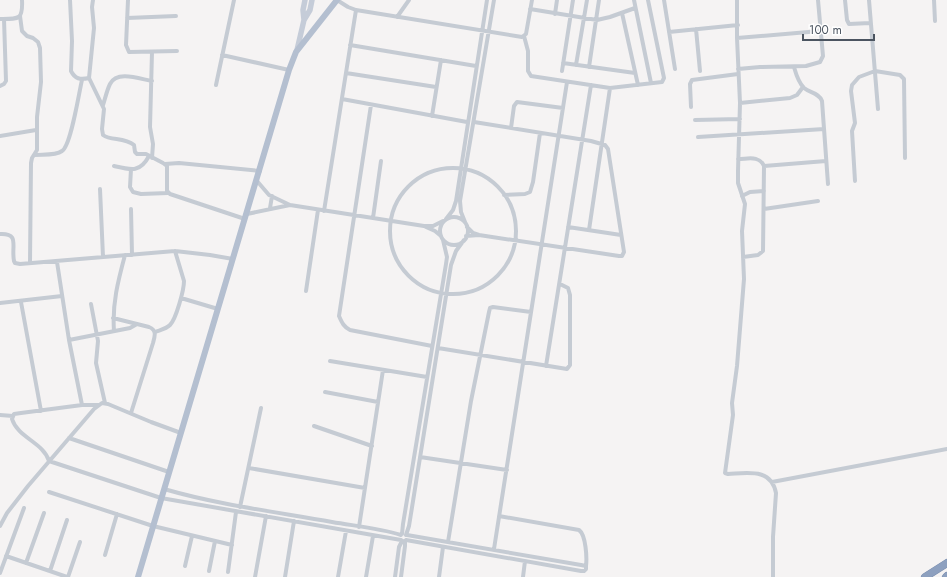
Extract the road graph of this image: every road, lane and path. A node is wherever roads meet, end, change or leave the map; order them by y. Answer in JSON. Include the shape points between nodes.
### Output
{"nodes":[{"id":1,"x":22,"y":0,"type":"edge"},
{"id":2,"x":70,"y":0,"type":"edge"},
{"id":3,"x":93,"y":0,"type":"edge"},
{"id":4,"x":128,"y":0,"type":"edge"},
{"id":5,"x":234,"y":0,"type":"edge"},
{"id":6,"x":305,"y":0,"type":"edge"},
{"id":7,"x":312,"y":0,"type":"edge"},
{"id":8,"x":337,"y":0,"type":"edge"},
{"id":9,"x":409,"y":0,"type":"edge"},
{"id":10,"x":487,"y":0,"type":"edge"},
{"id":11,"x":494,"y":0,"type":"edge"},
{"id":12,"x":532,"y":0,"type":"edge"},
{"id":13,"x":557,"y":0,"type":"edge"},
{"id":14,"x":574,"y":0,"type":"edge"},
{"id":15,"x":587,"y":0,"type":"edge"},
{"id":16,"x":600,"y":0,"type":"edge"},
{"id":17,"x":634,"y":0,"type":"edge"},
{"id":18,"x":648,"y":0,"type":"edge"},
{"id":19,"x":664,"y":0,"type":"edge"},
{"id":20,"x":738,"y":0,"type":"edge"},
{"id":21,"x":818,"y":0,"type":"edge"},
{"id":22,"x":845,"y":0,"type":"edge"},
{"id":23,"x":869,"y":0,"type":"edge"},
{"id":24,"x":934,"y":0,"type":"edge"},
{"id":25,"x":635,"y":8,"type":"junction"},
{"id":26,"x":356,"y":10,"type":"junction"},
{"id":27,"x":530,"y":10,"type":"junction"},
{"id":28,"x":622,"y":13,"type":"junction"},
{"id":29,"x":555,"y":14,"type":"junction"},
{"id":30,"x":20,"y":16,"type":"junction"},
{"id":31,"x":176,"y":16,"type":"dead end"},
{"id":32,"x":571,"y":16,"type":"junction"},
{"id":33,"x":397,"y":17,"type":"junction"},
{"id":34,"x":127,"y":18,"type":"junction"},
{"id":35,"x":2,"y":19,"type":"edge"},
{"id":36,"x":584,"y":19,"type":"junction"},
{"id":37,"x":304,"y":20,"type":"junction"},
{"id":38,"x":596,"y":20,"type":"junction"},
{"id":39,"x":935,"y":20,"type":"dead end"},
{"id":40,"x":870,"y":23,"type":"junction"},
{"id":41,"x":738,"y":25,"type":"junction"},
{"id":42,"x":696,"y":29,"type":"junction"},
{"id":43,"x":482,"y":31,"type":"junction"},
{"id":44,"x":820,"y":31,"type":"junction"},
{"id":45,"x":489,"y":32,"type":"junction"},
{"id":46,"x":669,"y":32,"type":"junction"},
{"id":47,"x":524,"y":36,"type":"junction"},
{"id":48,"x":737,"y":38,"type":"junction"},
{"id":49,"x":350,"y":45,"type":"junction"},
{"id":50,"x":177,"y":51,"type":"dead end"},
{"id":51,"x":152,"y":52,"type":"junction"},
{"id":52,"x":296,"y":52,"type":"junction"},
{"id":53,"x":222,"y":55,"type":"junction"},
{"id":54,"x":441,"y":60,"type":"junction"},
{"id":55,"x":563,"y":63,"type":"junction"},
{"id":56,"x":576,"y":65,"type":"junction"},
{"id":57,"x":476,"y":66,"type":"junction"},
{"id":58,"x":589,"y":67,"type":"junction"},
{"id":59,"x":794,"y":67,"type":"junction"},
{"id":60,"x":675,"y":69,"type":"dead end"},
{"id":61,"x":738,"y":69,"type":"junction"},
{"id":62,"x":289,"y":70,"type":"junction"},
{"id":63,"x":562,"y":71,"type":"dead end"},
{"id":64,"x":700,"y":71,"type":"dead end"},
{"id":65,"x":875,"y":71,"type":"junction"},
{"id":66,"x":346,"y":73,"type":"junction"},
{"id":67,"x":635,"y":73,"type":"junction"},
{"id":68,"x":738,"y":74,"type":"junction"},
{"id":69,"x":89,"y":78,"type":"junction"},
{"id":70,"x":82,"y":80,"type":"junction"},
{"id":71,"x":152,"y":81,"type":"junction"},
{"id":72,"x":567,"y":82,"type":"junction"},
{"id":73,"x":652,"y":83,"type":"junction"},
{"id":74,"x":216,"y":85,"type":"dead end"},
{"id":75,"x":591,"y":85,"type":"junction"},
{"id":76,"x":638,"y":85,"type":"junction"},
{"id":77,"x":0,"y":86,"type":"edge"},
{"id":78,"x":436,"y":86,"type":"junction"},
{"id":79,"x":803,"y":87,"type":"junction"},
{"id":80,"x":610,"y":88,"type":"junction"},
{"id":81,"x":342,"y":99,"type":"junction"},
{"id":82,"x":740,"y":103,"type":"junction"},
{"id":83,"x":370,"y":105,"type":"junction"},
{"id":84,"x":103,"y":106,"type":"junction"},
{"id":85,"x":691,"y":107,"type":"dead end"},
{"id":86,"x":563,"y":108,"type":"junction"},
{"id":87,"x":878,"y":109,"type":"dead end"},
{"id":88,"x":432,"y":116,"type":"junction"},
{"id":89,"x":740,"y":119,"type":"junction"},
{"id":90,"x":695,"y":120,"type":"dead end"},
{"id":91,"x":468,"y":122,"type":"junction"},
{"id":92,"x":474,"y":122,"type":"junction"},
{"id":93,"x":511,"y":128,"type":"junction"},
{"id":94,"x":824,"y":129,"type":"junction"},
{"id":95,"x":36,"y":130,"type":"junction"},
{"id":96,"x":540,"y":133,"type":"junction"},
{"id":97,"x":740,"y":135,"type":"junction"},
{"id":98,"x":0,"y":136,"type":"edge"},
{"id":99,"x":559,"y":136,"type":"junction"},
{"id":100,"x":698,"y":137,"type":"dead end"},
{"id":101,"x":583,"y":140,"type":"junction"},
{"id":102,"x":602,"y":143,"type":"junction"},
{"id":103,"x":34,"y":155,"type":"junction"},
{"id":104,"x":150,"y":157,"type":"junction"},
{"id":105,"x":905,"y":158,"type":"dead end"},
{"id":106,"x":738,"y":159,"type":"junction"},
{"id":107,"x":381,"y":161,"type":"dead end"},
{"id":108,"x":826,"y":161,"type":"junction"},
{"id":109,"x":165,"y":164,"type":"junction"},
{"id":110,"x":114,"y":166,"type":"dead end"},
{"id":111,"x":764,"y":166,"type":"junction"},
{"id":112,"x":461,"y":168,"type":"junction"},
{"id":113,"x":131,"y":169,"type":"junction"},
{"id":114,"x":466,"y":169,"type":"junction"},
{"id":115,"x":260,"y":171,"type":"junction"},
{"id":116,"x":257,"y":181,"type":"junction"},
{"id":117,"x":855,"y":181,"type":"dead end"},
{"id":118,"x":828,"y":184,"type":"dead end"},
{"id":119,"x":100,"y":188,"type":"dead end"},
{"id":120,"x":764,"y":191,"type":"junction"},
{"id":121,"x":168,"y":193,"type":"junction"},
{"id":122,"x":504,"y":195,"type":"junction"},
{"id":123,"x":272,"y":196,"type":"junction"},
{"id":124,"x":742,"y":196,"type":"junction"},
{"id":125,"x":818,"y":201,"type":"dead end"},
{"id":126,"x":290,"y":204,"type":"junction"},
{"id":127,"x":270,"y":208,"type":"junction"},
{"id":128,"x":131,"y":209,"type":"dead end"},
{"id":129,"x":764,"y":209,"type":"junction"},
{"id":130,"x":318,"y":210,"type":"junction"},
{"id":131,"x":324,"y":211,"type":"junction"},
{"id":132,"x":246,"y":216,"type":"junction"},
{"id":133,"x":354,"y":216,"type":"junction"},
{"id":134,"x":373,"y":218,"type":"junction"},
{"id":135,"x":445,"y":220,"type":"junction"},
{"id":136,"x":391,"y":221,"type":"junction"},
{"id":137,"x":466,"y":225,"type":"junction"},
{"id":138,"x":424,"y":226,"type":"junction"},
{"id":139,"x":568,"y":227,"type":"junction"},
{"id":140,"x":589,"y":230,"type":"junction"},
{"id":141,"x":0,"y":234,"type":"edge"},
{"id":142,"x":479,"y":235,"type":"junction"},
{"id":143,"x":621,"y":235,"type":"junction"},
{"id":144,"x":442,"y":238,"type":"junction"},
{"id":145,"x":465,"y":238,"type":"junction"},
{"id":146,"x":516,"y":241,"type":"junction"},
{"id":147,"x":542,"y":245,"type":"junction"},
{"id":148,"x":565,"y":248,"type":"junction"},
{"id":149,"x":175,"y":251,"type":"junction"},
{"id":150,"x":125,"y":255,"type":"junction"},
{"id":151,"x":132,"y":255,"type":"junction"},
{"id":152,"x":744,"y":256,"type":"junction"},
{"id":153,"x":103,"y":257,"type":"junction"},
{"id":154,"x":233,"y":260,"type":"junction"},
{"id":155,"x":57,"y":262,"type":"junction"},
{"id":156,"x":30,"y":264,"type":"junction"},
{"id":157,"x":560,"y":284,"type":"junction"},
{"id":158,"x":306,"y":290,"type":"dead end"},
{"id":159,"x":441,"y":292,"type":"junction"},
{"id":160,"x":446,"y":293,"type":"junction"},
{"id":161,"x":62,"y":296,"type":"junction"},
{"id":162,"x":181,"y":298,"type":"junction"},
{"id":163,"x":21,"y":302,"type":"junction"},
{"id":164,"x":0,"y":304,"type":"edge"},
{"id":165,"x":91,"y":304,"type":"dead end"},
{"id":166,"x":218,"y":309,"type":"junction"},
{"id":167,"x":531,"y":312,"type":"junction"},
{"id":168,"x":113,"y":318,"type":"junction"},
{"id":169,"x":137,"y":324,"type":"junction"},
{"id":170,"x":114,"y":331,"type":"junction"},
{"id":171,"x":155,"y":332,"type":"junction"},
{"id":172,"x":97,"y":334,"type":"junction"},
{"id":173,"x":69,"y":340,"type":"junction"},
{"id":174,"x":432,"y":346,"type":"junction"},
{"id":175,"x":438,"y":348,"type":"junction"},
{"id":176,"x":481,"y":354,"type":"junction"},
{"id":177,"x":330,"y":361,"type":"dead end"},
{"id":178,"x":523,"y":361,"type":"junction"},
{"id":179,"x":546,"y":366,"type":"junction"},
{"id":180,"x":383,"y":370,"type":"junction"},
{"id":181,"x":427,"y":377,"type":"junction"},
{"id":182,"x":325,"y":392,"type":"dead end"},
{"id":183,"x":378,"y":402,"type":"junction"},
{"id":184,"x":105,"y":403,"type":"junction"},
{"id":185,"x":82,"y":405,"type":"junction"},
{"id":186,"x":99,"y":405,"type":"junction"},
{"id":187,"x":261,"y":408,"type":"dead end"},
{"id":188,"x":41,"y":411,"type":"junction"},
{"id":189,"x":131,"y":413,"type":"junction"},
{"id":190,"x":0,"y":415,"type":"edge"},
{"id":191,"x":12,"y":416,"type":"junction"},
{"id":192,"x":314,"y":426,"type":"dead end"},
{"id":193,"x":181,"y":433,"type":"junction"},
{"id":194,"x":69,"y":438,"type":"junction"},
{"id":195,"x":372,"y":446,"type":"junction"},
{"id":196,"x":947,"y":449,"type":"edge"},
{"id":197,"x":420,"y":457,"type":"junction"},
{"id":198,"x":49,"y":462,"type":"junction"},
{"id":199,"x":460,"y":463,"type":"junction"},
{"id":200,"x":249,"y":468,"type":"junction"},
{"id":201,"x":507,"y":470,"type":"junction"},
{"id":202,"x":169,"y":472,"type":"junction"},
{"id":203,"x":772,"y":482,"type":"junction"},
{"id":204,"x":365,"y":488,"type":"junction"},
{"id":205,"x":164,"y":489,"type":"junction"},
{"id":206,"x":49,"y":492,"type":"dead end"},
{"id":207,"x":161,"y":498,"type":"junction"},
{"id":208,"x":240,"y":507,"type":"junction"},
{"id":209,"x":24,"y":508,"type":"dead end"},
{"id":210,"x":44,"y":512,"type":"dead end"},
{"id":211,"x":236,"y":512,"type":"junction"},
{"id":212,"x":116,"y":514,"type":"junction"},
{"id":213,"x":266,"y":516,"type":"junction"},
{"id":214,"x":499,"y":516,"type":"junction"},
{"id":215,"x":67,"y":520,"type":"dead end"},
{"id":216,"x":294,"y":521,"type":"junction"},
{"id":217,"x":0,"y":526,"type":"edge"},
{"id":218,"x":153,"y":526,"type":"junction"},
{"id":219,"x":359,"y":526,"type":"junction"},
{"id":220,"x":346,"y":531,"type":"junction"},
{"id":221,"x":192,"y":536,"type":"junction"},
{"id":222,"x":373,"y":536,"type":"junction"},
{"id":223,"x":404,"y":538,"type":"junction"},
{"id":224,"x":215,"y":541,"type":"junction"},
{"id":225,"x":80,"y":542,"type":"dead end"},
{"id":226,"x":448,"y":542,"type":"junction"},
{"id":227,"x":232,"y":545,"type":"junction"},
{"id":228,"x":443,"y":547,"type":"junction"},
{"id":229,"x":494,"y":549,"type":"junction"},
{"id":230,"x":105,"y":555,"type":"dead end"},
{"id":231,"x":6,"y":556,"type":"junction"},
{"id":232,"x":525,"y":561,"type":"junction"},
{"id":233,"x":26,"y":563,"type":"junction"},
{"id":234,"x":947,"y":563,"type":"edge"},
{"id":235,"x":185,"y":566,"type":"dead end"},
{"id":236,"x":586,"y":566,"type":"junction"},
{"id":237,"x":50,"y":571,"type":"junction"},
{"id":238,"x":209,"y":571,"type":"dead end"},
{"id":239,"x":228,"y":572,"type":"dead end"},
{"id":240,"x":583,"y":572,"type":"junction"},
{"id":241,"x":0,"y":573,"type":"edge"},
{"id":242,"x":68,"y":577,"type":"edge"},
{"id":243,"x":138,"y":577,"type":"edge"},
{"id":244,"x":255,"y":577,"type":"edge"},
{"id":245,"x":285,"y":577,"type":"edge"},
{"id":246,"x":338,"y":577,"type":"edge"},
{"id":247,"x":366,"y":577,"type":"edge"},
{"id":248,"x":395,"y":577,"type":"edge"},
{"id":249,"x":401,"y":577,"type":"edge"},
{"id":250,"x":439,"y":577,"type":"edge"},
{"id":251,"x":523,"y":577,"type":"edge"},
{"id":252,"x":582,"y":577,"type":"edge"},
{"id":253,"x":773,"y":577,"type":"edge"},
{"id":254,"x":925,"y":577,"type":"edge"}],
"edges":[{"from":1,"to":30,"type":"street"},
{"from":2,"to":70,"type":"street","via":[[71,71]]},
{"from":3,"to":69,"type":"street","via":[[94,28]]},
{"from":4,"to":34,"type":"street"},
{"from":5,"to":53,"type":"street"},
{"from":6,"to":37,"type":"street"},
{"from":7,"to":37,"type":"street"},
{"from":8,"to":26,"type":"street"},
{"from":8,"to":52,"type":"main road"},
{"from":9,"to":33,"type":"street"},
{"from":10,"to":43,"type":"street"},
{"from":11,"to":45,"type":"street"},
{"from":12,"to":27,"type":"street"},
{"from":13,"to":29,"type":"street"},
{"from":14,"to":32,"type":"street"},
{"from":15,"to":36,"type":"street"},
{"from":16,"to":38,"type":"street"},
{"from":17,"to":25,"type":"street"},
{"from":18,"to":73,"type":"street","via":[[664,78],[662,82]]},
{"from":19,"to":46,"type":"street"},
{"from":20,"to":41,"type":"street"},
{"from":21,"to":44,"type":"street"},
{"from":22,"to":40,"type":"street","via":[[847,22]]},
{"from":23,"to":40,"type":"street"},
{"from":24,"to":39,"type":"street"},
{"from":25,"to":28,"type":"street"},
{"from":25,"to":73,"type":"street"},
{"from":26,"to":33,"type":"street"},
{"from":26,"to":49,"type":"street"},
{"from":27,"to":29,"type":"street"},
{"from":27,"to":47,"type":"street"},
{"from":28,"to":38,"type":"street"},
{"from":28,"to":67,"type":"street"},
{"from":29,"to":32,"type":"street"},
{"from":30,"to":35,"type":"street","via":[[15,19]]},
{"from":30,"to":95,"type":"street","via":[[24,34],[40,45],[41,82]]},
{"from":31,"to":34,"type":"street"},
{"from":32,"to":36,"type":"street"},
{"from":32,"to":55,"type":"street"},
{"from":33,"to":43,"type":"street"},
{"from":34,"to":51,"type":"street","via":[[127,50],[131,53]]},
{"from":35,"to":77,"type":"street","via":[[6,81]]},
{"from":36,"to":38,"type":"street"},
{"from":36,"to":56,"type":"street"},
{"from":37,"to":52,"type":"street"},
{"from":38,"to":58,"type":"street"},
{"from":40,"to":65,"type":"street"},
{"from":41,"to":42,"type":"street"},
{"from":41,"to":48,"type":"street"},
{"from":42,"to":46,"type":"street"},
{"from":42,"to":64,"type":"street"},
{"from":43,"to":45,"type":"street"},
{"from":43,"to":57,"type":"street"},
{"from":44,"to":48,"type":"street"},
{"from":44,"to":59,"type":"street","via":[[822,60],[815,64]]},
{"from":45,"to":47,"type":"street"},
{"from":45,"to":92,"type":"street"},
{"from":46,"to":60,"type":"street"},
{"from":47,"to":72,"type":"street","via":[[530,75]]},
{"from":48,"to":61,"type":"street"},
{"from":49,"to":54,"type":"street"},
{"from":49,"to":66,"type":"street"},
{"from":50,"to":51,"type":"street"},
{"from":51,"to":71,"type":"street"},
{"from":52,"to":62,"type":"main road"},
{"from":53,"to":62,"type":"street"},
{"from":53,"to":74,"type":"street"},
{"from":54,"to":57,"type":"street"},
{"from":54,"to":78,"type":"street"},
{"from":55,"to":56,"type":"street"},
{"from":55,"to":63,"type":"street"},
{"from":56,"to":58,"type":"street"},
{"from":57,"to":91,"type":"street"},
{"from":58,"to":67,"type":"street"},
{"from":59,"to":61,"type":"street"},
{"from":59,"to":79,"type":"street"},
{"from":61,"to":68,"type":"street"},
{"from":62,"to":115,"type":"main road"},
{"from":65,"to":87,"type":"street"},
{"from":65,"to":105,"type":"street","via":[[900,75],[904,80]]},
{"from":65,"to":117,"type":"street","via":[[859,77],[851,88],[855,123],[852,131]]},
{"from":66,"to":78,"type":"street"},
{"from":66,"to":81,"type":"street"},
{"from":67,"to":76,"type":"street"},
{"from":68,"to":82,"type":"street"},
{"from":68,"to":85,"type":"street","via":[[692,80]]},
{"from":69,"to":70,"type":"street"},
{"from":69,"to":84,"type":"street"},
{"from":70,"to":103,"type":"street","via":[[65,148],[59,153]]},
{"from":71,"to":84,"type":"street","via":[[124,76],[116,78],[110,84]]},
{"from":71,"to":104,"type":"street","via":[[150,127],[153,144]]},
{"from":72,"to":75,"type":"street"},
{"from":72,"to":86,"type":"street"},
{"from":73,"to":76,"type":"street"},
{"from":75,"to":80,"type":"street"},
{"from":75,"to":101,"type":"street"},
{"from":76,"to":80,"type":"street"},
{"from":78,"to":88,"type":"street"},
{"from":79,"to":82,"type":"street","via":[[797,95],[784,99]]},
{"from":79,"to":94,"type":"street","via":[[821,98]]},
{"from":80,"to":102,"type":"street"},
{"from":81,"to":83,"type":"street"},
{"from":81,"to":131,"type":"street"},
{"from":82,"to":89,"type":"street"},
{"from":83,"to":88,"type":"street"},
{"from":83,"to":133,"type":"street"},
{"from":84,"to":104,"type":"street","via":[[103,135],[129,142],[134,145],[137,154]]},
{"from":86,"to":93,"type":"street","via":[[517,102],[514,106]]},
{"from":86,"to":99,"type":"street"},
{"from":88,"to":91,"type":"street"},
{"from":89,"to":90,"type":"street"},
{"from":89,"to":97,"type":"street"},
{"from":91,"to":112,"type":"street"},
{"from":92,"to":93,"type":"street"},
{"from":92,"to":114,"type":"street"},
{"from":93,"to":96,"type":"street"},
{"from":94,"to":97,"type":"street"},
{"from":94,"to":108,"type":"street"},
{"from":95,"to":98,"type":"street"},
{"from":95,"to":103,"type":"street","via":[[37,150]]},
{"from":96,"to":99,"type":"street"},
{"from":96,"to":122,"type":"street","via":[[530,192]]},
{"from":97,"to":100,"type":"street"},
{"from":97,"to":106,"type":"street"},
{"from":99,"to":101,"type":"street"},
{"from":99,"to":147,"type":"street"},
{"from":101,"to":102,"type":"street"},
{"from":101,"to":139,"type":"street"},
{"from":102,"to":140,"type":"street"},
{"from":102,"to":143,"type":"street","via":[[608,149]]},
{"from":103,"to":156,"type":"street","via":[[31,163]]},
{"from":104,"to":109,"type":"street"},
{"from":104,"to":113,"type":"street","via":[[141,167]]},
{"from":106,"to":111,"type":"street","via":[[756,158]]},
{"from":106,"to":124,"type":"street","via":[[738,183]]},
{"from":107,"to":134,"type":"street"},
{"from":108,"to":111,"type":"street"},
{"from":108,"to":118,"type":"street"},
{"from":109,"to":115,"type":"street","via":[[179,163]]},
{"from":109,"to":121,"type":"street"},
{"from":110,"to":113,"type":"street"},
{"from":111,"to":120,"type":"street"},
{"from":112,"to":114,"type":"street"},
{"from":112,"to":135,"type":"street","via":[[456,201]]},
{"from":112,"to":136,"type":"street","via":[[439,170],[417,180],[401,196]]},
{"from":113,"to":121,"type":"street","via":[[130,187],[133,192]]},
{"from":114,"to":122,"type":"street","via":[[491,180]]},
{"from":114,"to":137,"type":"street","via":[[460,201]]},
{"from":115,"to":116,"type":"main road"},
{"from":116,"to":123,"type":"street"},
{"from":116,"to":132,"type":"main road"},
{"from":119,"to":153,"type":"street"},
{"from":120,"to":124,"type":"street","via":[[750,192]]},
{"from":120,"to":129,"type":"street"},
{"from":121,"to":132,"type":"street"},
{"from":122,"to":146,"type":"street","via":[[514,216]]},
{"from":123,"to":126,"type":"street"},
{"from":123,"to":127,"type":"street"},
{"from":124,"to":152,"type":"street","via":[[745,204],[742,232]]},
{"from":125,"to":129,"type":"street"},
{"from":126,"to":127,"type":"street"},
{"from":126,"to":130,"type":"street"},
{"from":127,"to":132,"type":"street"},
{"from":128,"to":151,"type":"street"},
{"from":129,"to":152,"type":"street","via":[[763,251],[758,255]]},
{"from":130,"to":131,"type":"street"},
{"from":130,"to":158,"type":"street"},
{"from":131,"to":133,"type":"street"},
{"from":132,"to":154,"type":"main road"},
{"from":133,"to":134,"type":"street"},
{"from":133,"to":174,"type":"street","via":[[339,311],[342,323],[350,330]]},
{"from":134,"to":136,"type":"street"},
{"from":135,"to":137,"type":"street","via":[[454,217]]},
{"from":135,"to":138,"type":"street","via":[[432,226]]},
{"from":135,"to":144,"type":"street","via":[[440,229]]},
{"from":136,"to":138,"type":"street"},
{"from":136,"to":159,"type":"street","via":[[391,238],[401,265],[417,282]]},
{"from":137,"to":142,"type":"street","via":[[473,233]]},
{"from":137,"to":145,"type":"street"},
{"from":138,"to":144,"type":"street"},
{"from":139,"to":140,"type":"street"},
{"from":139,"to":148,"type":"street"},
{"from":140,"to":143,"type":"street"},
{"from":141,"to":156,"type":"street","via":[[9,234],[13,237],[12,251],[15,263]]},
{"from":142,"to":145,"type":"street"},
{"from":142,"to":146,"type":"street"},
{"from":143,"to":148,"type":"street","via":[[624,252],[622,256]]},
{"from":144,"to":145,"type":"street","via":[[447,243],[456,244]]},
{"from":144,"to":159,"type":"street","via":[[447,258]]},
{"from":145,"to":160,"type":"street","via":[[453,258]]},
{"from":146,"to":147,"type":"street"},
{"from":146,"to":160,"type":"street","via":[[509,261],[491,281],[474,291]]},
{"from":147,"to":148,"type":"street"},
{"from":147,"to":167,"type":"street"},
{"from":148,"to":157,"type":"street"},
{"from":149,"to":151,"type":"street"},
{"from":149,"to":154,"type":"street"},
{"from":149,"to":162,"type":"street","via":[[184,281]]},
{"from":150,"to":151,"type":"street"},
{"from":150,"to":153,"type":"street"},
{"from":150,"to":168,"type":"street","via":[[115,294]]},
{"from":152,"to":203,"type":"street","via":[[738,354],[725,472],[761,474]]},
{"from":153,"to":155,"type":"street"},
{"from":154,"to":166,"type":"main road"},
{"from":155,"to":156,"type":"street"},
{"from":155,"to":161,"type":"street"},
{"from":157,"to":179,"type":"street"},
{"from":157,"to":179,"type":"street","via":[[570,291],[570,366],[565,369]]},
{"from":159,"to":160,"type":"street"},
{"from":159,"to":174,"type":"street"},
{"from":160,"to":175,"type":"street"},
{"from":161,"to":163,"type":"street"},
{"from":161,"to":173,"type":"street"},
{"from":162,"to":166,"type":"street"},
{"from":162,"to":171,"type":"street","via":[[172,323]]},
{"from":163,"to":164,"type":"street"},
{"from":163,"to":188,"type":"street"},
{"from":165,"to":172,"type":"street"},
{"from":166,"to":193,"type":"main road"},
{"from":167,"to":176,"type":"street","via":[[490,308]]},
{"from":167,"to":178,"type":"street"},
{"from":168,"to":169,"type":"street"},
{"from":168,"to":170,"type":"street"},
{"from":169,"to":170,"type":"street"},
{"from":169,"to":171,"type":"street","via":[[152,328]]},
{"from":170,"to":172,"type":"street"},
{"from":171,"to":189,"type":"street"},
{"from":172,"to":173,"type":"street"},
{"from":172,"to":184,"type":"street","via":[[99,345],[96,363]]},
{"from":173,"to":185,"type":"street"},
{"from":174,"to":181,"type":"street"},
{"from":175,"to":176,"type":"street"},
{"from":175,"to":197,"type":"street"},
{"from":176,"to":178,"type":"street"},
{"from":176,"to":199,"type":"street"},
{"from":177,"to":180,"type":"street"},
{"from":178,"to":179,"type":"street"},
{"from":178,"to":201,"type":"street"},
{"from":180,"to":181,"type":"street"},
{"from":180,"to":183,"type":"street"},
{"from":181,"to":223,"type":"street","via":[[403,524]]},
{"from":182,"to":183,"type":"street"},
{"from":183,"to":195,"type":"street"},
{"from":184,"to":186,"type":"street"},
{"from":184,"to":189,"type":"street"},
{"from":185,"to":186,"type":"street"},
{"from":185,"to":188,"type":"street"},
{"from":186,"to":194,"type":"street"},
{"from":187,"to":200,"type":"street"},
{"from":188,"to":191,"type":"street"},
{"from":189,"to":193,"type":"street"},
{"from":190,"to":191,"type":"street"},
{"from":191,"to":198,"type":"street","via":[[16,426],[45,452]]},
{"from":192,"to":195,"type":"street"},
{"from":193,"to":202,"type":"main road"},
{"from":194,"to":198,"type":"street"},
{"from":194,"to":202,"type":"street"},
{"from":195,"to":204,"type":"street"},
{"from":196,"to":203,"type":"street"},
{"from":197,"to":199,"type":"street"},
{"from":197,"to":223,"type":"street","via":[[409,526]]},
{"from":198,"to":207,"type":"street"},
{"from":198,"to":217,"type":"street","via":[[14,504]]},
{"from":199,"to":201,"type":"street"},
{"from":199,"to":226,"type":"street"},
{"from":200,"to":204,"type":"street"},
{"from":200,"to":208,"type":"street"},
{"from":201,"to":214,"type":"street"},
{"from":202,"to":205,"type":"main road"},
{"from":203,"to":253,"type":"street","via":[[776,493]]},
{"from":204,"to":219,"type":"street"},
{"from":205,"to":207,"type":"main road"},
{"from":205,"to":208,"type":"street"},
{"from":206,"to":212,"type":"street"},
{"from":207,"to":211,"type":"street"},
{"from":207,"to":218,"type":"main road"},
{"from":208,"to":219,"type":"street"},
{"from":209,"to":231,"type":"street"},
{"from":210,"to":233,"type":"street"},
{"from":211,"to":213,"type":"street"},
{"from":211,"to":227,"type":"street"},
{"from":212,"to":218,"type":"street"},
{"from":212,"to":230,"type":"street"},
{"from":213,"to":216,"type":"street"},
{"from":213,"to":244,"type":"street"},
{"from":214,"to":229,"type":"street"},
{"from":214,"to":236,"type":"street","via":[[579,530],[583,534]]},
{"from":215,"to":237,"type":"street"},
{"from":216,"to":220,"type":"street"},
{"from":216,"to":245,"type":"street"},
{"from":218,"to":221,"type":"street"},
{"from":218,"to":243,"type":"main road"},
{"from":219,"to":223,"type":"street"},
{"from":220,"to":222,"type":"street"},
{"from":220,"to":246,"type":"street"},
{"from":221,"to":224,"type":"street"},
{"from":221,"to":235,"type":"street"},
{"from":222,"to":223,"type":"street"},
{"from":222,"to":247,"type":"street"},
{"from":223,"to":226,"type":"street"},
{"from":223,"to":228,"type":"street"},
{"from":223,"to":248,"type":"street","via":[[399,547]]},
{"from":223,"to":249,"type":"street"},
{"from":224,"to":227,"type":"street"},
{"from":224,"to":238,"type":"street"},
{"from":225,"to":242,"type":"street"},
{"from":226,"to":229,"type":"street"},
{"from":227,"to":239,"type":"street"},
{"from":228,"to":232,"type":"street"},
{"from":228,"to":250,"type":"street"},
{"from":229,"to":236,"type":"street"},
{"from":231,"to":233,"type":"street"},
{"from":231,"to":241,"type":"street"},
{"from":232,"to":240,"type":"street"},
{"from":232,"to":251,"type":"street"},
{"from":233,"to":237,"type":"street"},
{"from":234,"to":254,"type":"highway"},
{"from":236,"to":240,"type":"street"},
{"from":237,"to":242,"type":"street"},
{"from":240,"to":252,"type":"street"}]}
